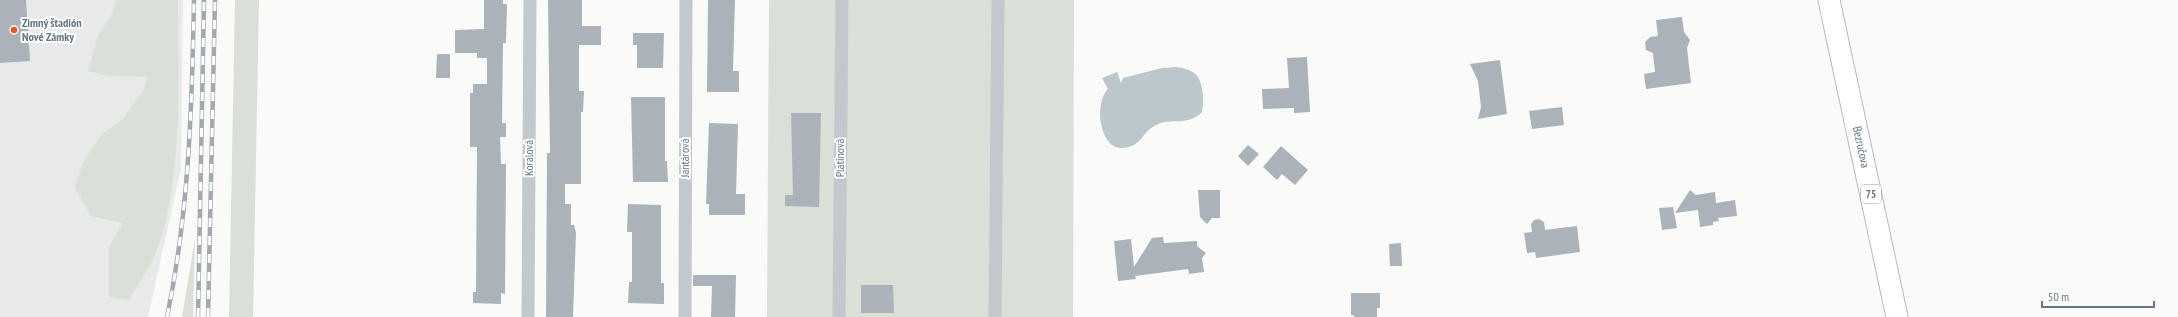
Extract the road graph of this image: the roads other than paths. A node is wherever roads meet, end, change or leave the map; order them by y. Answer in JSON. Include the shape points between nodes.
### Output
{"nodes":[{"id":1,"x":530,"y":0,"type":"edge"},
{"id":2,"x":686,"y":0,"type":"edge"},
{"id":3,"x":842,"y":0,"type":"edge"},
{"id":4,"x":998,"y":0,"type":"edge"},
{"id":5,"x":1829,"y":0,"type":"edge"},
{"id":6,"x":528,"y":317,"type":"edge"},
{"id":7,"x":685,"y":317,"type":"edge"},
{"id":8,"x":839,"y":317,"type":"edge"},
{"id":9,"x":995,"y":317,"type":"edge"},
{"id":10,"x":1897,"y":317,"type":"edge"}],
"edges":[{"from":1,"to":6,"type":"street","name":"Koralová"},
{"from":2,"to":7,"type":"street","name":"Jantárová"},
{"from":3,"to":8,"type":"street","name":"Platinová"},
{"from":4,"to":9,"type":"street"},
{"from":5,"to":10,"type":"main road","name":"Bezručova","number":"75"}]}
